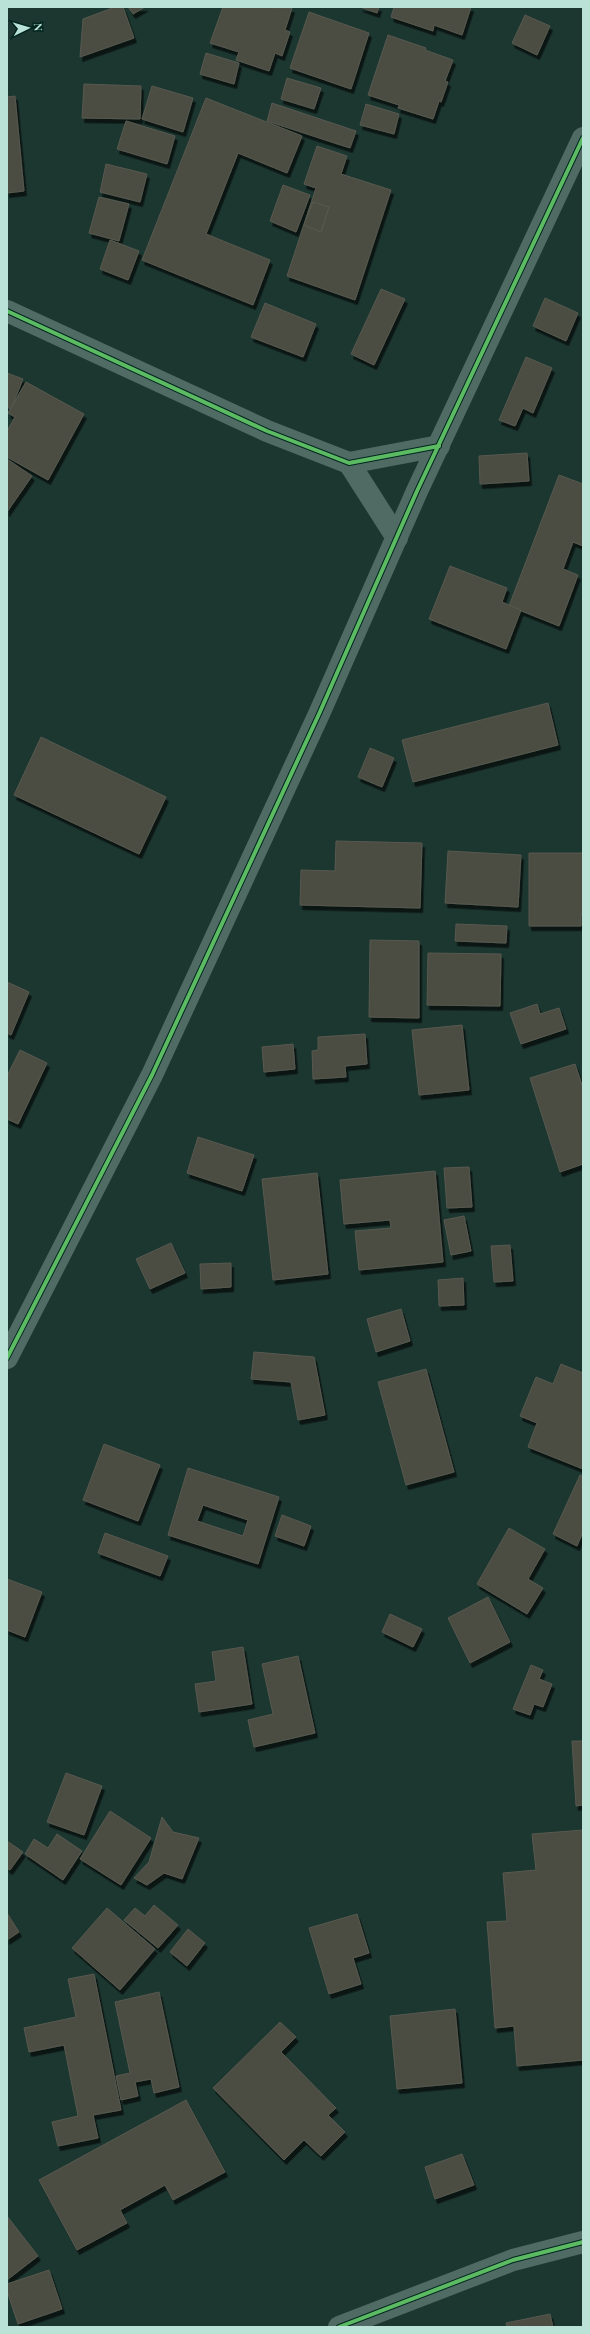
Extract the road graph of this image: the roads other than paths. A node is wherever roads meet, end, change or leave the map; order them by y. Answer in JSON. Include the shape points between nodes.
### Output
{"nodes":[{"id":1,"x":583,"y":138,"type":"edge"},
{"id":2,"x":7,"y":311,"type":"edge"},
{"id":3,"x":439,"y":446,"type":"junction"},
{"id":4,"x":349,"y":463,"type":"junction"},
{"id":5,"x":397,"y":538,"type":"junction"},
{"id":6,"x":7,"y":1358,"type":"edge"},
{"id":7,"x":583,"y":2242,"type":"edge"},
{"id":8,"x":339,"y":2327,"type":"edge"}],
"edges":[{"from":1,"to":3,"type":"street"},
{"from":2,"to":4,"type":"street","via":[[267,431]]},
{"from":3,"to":4,"type":"street"},
{"from":3,"to":5,"type":"street"},
{"from":4,"to":5,"type":"street"},
{"from":5,"to":6,"type":"street","via":[[319,714],[152,1075]]},
{"from":7,"to":8,"type":"street","via":[[513,2260]]}]}
